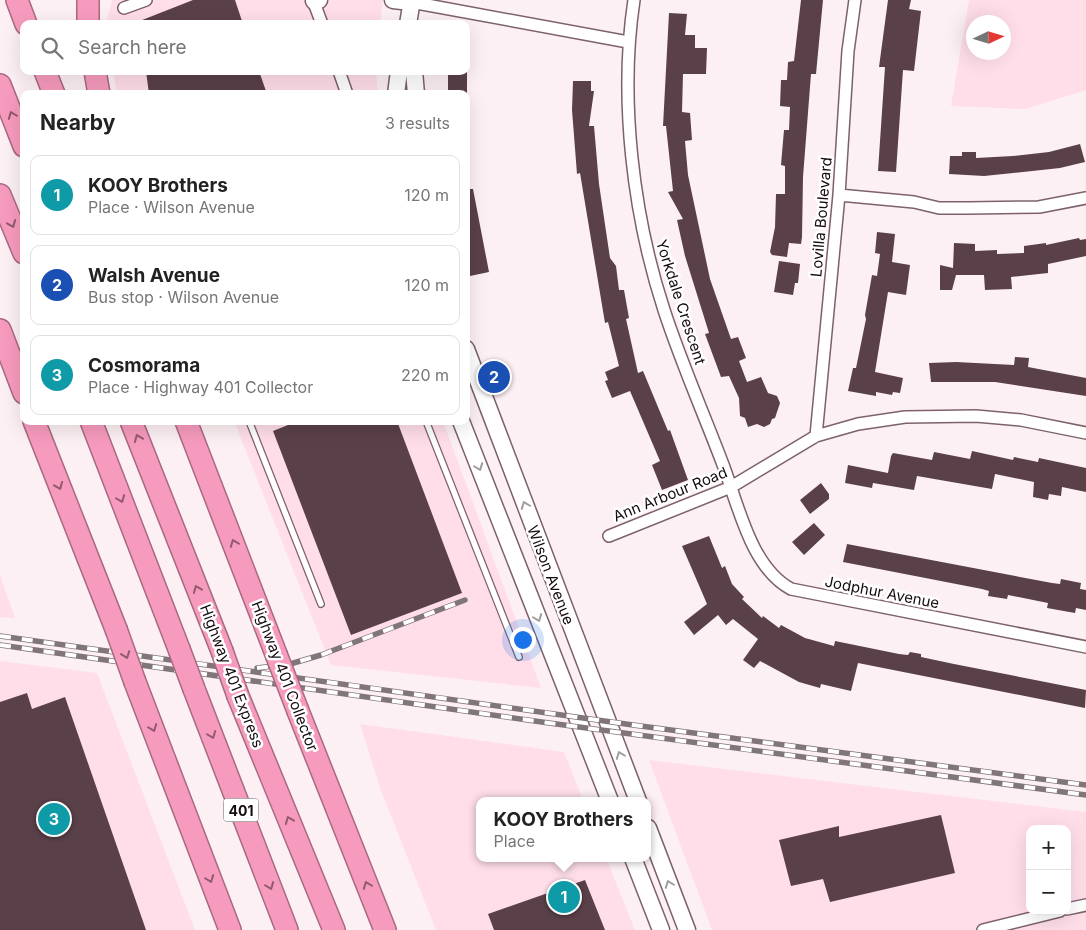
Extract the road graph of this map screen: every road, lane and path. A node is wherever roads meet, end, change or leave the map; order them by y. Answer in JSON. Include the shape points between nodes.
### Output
{"nodes":[{"id":1,"x":17,"y":0,"type":"edge"},
{"id":2,"x":88,"y":0,"type":"edge"},
{"id":3,"x":146,"y":0,"type":"edge"},
{"id":4,"x":315,"y":0,"type":"edge"},
{"id":5,"x":393,"y":0,"type":"edge"},
{"id":6,"x":634,"y":0,"type":"edge"},
{"id":7,"x":855,"y":0,"type":"edge"},
{"id":8,"x":411,"y":1,"type":"edge"},
{"id":9,"x":124,"y":8,"type":"dead end"},
{"id":10,"x":24,"y":20,"type":"edge"},
{"id":11,"x":88,"y":20,"type":"edge"},
{"id":12,"x":321,"y":20,"type":"edge"},
{"id":13,"x":409,"y":20,"type":"edge"},
{"id":14,"x":628,"y":42,"type":"junction"},
{"id":15,"x":47,"y":75,"type":"edge"},
{"id":16,"x":95,"y":75,"type":"edge"},
{"id":17,"x":340,"y":75,"type":"edge"},
{"id":18,"x":398,"y":75,"type":"edge"},
{"id":19,"x":414,"y":75,"type":"edge"},
{"id":20,"x":0,"y":85,"type":"edge"},
{"id":21,"x":52,"y":90,"type":"edge"},
{"id":22,"x":98,"y":90,"type":"edge"},
{"id":23,"x":346,"y":90,"type":"edge"},
{"id":24,"x":396,"y":90,"type":"edge"},
{"id":25,"x":416,"y":90,"type":"edge"},
{"id":26,"x":20,"y":136,"type":"edge"},
{"id":27,"x":0,"y":194,"type":"edge"},
{"id":28,"x":840,"y":195,"type":"junction"},
{"id":29,"x":1086,"y":198,"type":"edge"},
{"id":30,"x":20,"y":243,"type":"edge"},
{"id":31,"x":1,"y":334,"type":"edge"},
{"id":32,"x":470,"y":360,"type":"edge"},
{"id":33,"x":20,"y":383,"type":"edge"},
{"id":34,"x":36,"y":425,"type":"edge"},
{"id":35,"x":93,"y":425,"type":"edge"},
{"id":36,"x":133,"y":425,"type":"edge"},
{"id":37,"x":188,"y":425,"type":"edge"},
{"id":38,"x":193,"y":425,"type":"edge"},
{"id":39,"x":251,"y":425,"type":"edge"},
{"id":40,"x":428,"y":425,"type":"edge"},
{"id":41,"x":463,"y":425,"type":"edge"},
{"id":42,"x":1086,"y":433,"type":"edge"},
{"id":43,"x":816,"y":436,"type":"junction"},
{"id":44,"x":208,"y":476,"type":"junction"},
{"id":45,"x":732,"y":487,"type":"junction"},
{"id":46,"x":609,"y":536,"type":"dead end"},
{"id":47,"x":321,"y":604,"type":"dead end"},
{"id":48,"x":1086,"y":647,"type":"edge"},
{"id":49,"x":518,"y":657,"type":"dead end"},
{"id":50,"x":608,"y":797,"type":"edge"},
{"id":51,"x":636,"y":797,"type":"edge"},
{"id":52,"x":651,"y":836,"type":"edge"},
{"id":53,"x":635,"y":862,"type":"edge"},
{"id":54,"x":1086,"y":905,"type":"edge"},
{"id":55,"x":1071,"y":909,"type":"edge"},
{"id":56,"x":1044,"y":915,"type":"edge"},
{"id":57,"x":228,"y":926,"type":"edge"},
{"id":58,"x":287,"y":930,"type":"edge"},
{"id":59,"x":334,"y":930,"type":"edge"},
{"id":60,"x":385,"y":930,"type":"edge"},
{"id":61,"x":661,"y":930,"type":"edge"},
{"id":62,"x":687,"y":930,"type":"edge"},
{"id":63,"x":983,"y":930,"type":"edge"}],
"edges":[{"from":1,"to":10,"type":"highway"},
{"from":2,"to":11,"type":"highway"},
{"from":3,"to":9,"type":"street"},
{"from":4,"to":12,"type":"street"},
{"from":5,"to":8,"type":"main road"},
{"from":6,"to":14,"type":"street","name":"Yorkdale Crescent"},
{"from":7,"to":28,"type":"street","name":"Lovilla Boulevard","via":[[848,51]]},
{"from":8,"to":13,"type":"main road"},
{"from":8,"to":14,"type":"street"},
{"from":14,"to":45,"type":"street","name":"Yorkdale Crescent","via":[[630,134],[645,241],[675,340]]},
{"from":15,"to":21,"type":"highway"},
{"from":16,"to":22,"type":"highway"},
{"from":17,"to":23,"type":"street"},
{"from":18,"to":24,"type":"main road"},
{"from":19,"to":25,"type":"main road"},
{"from":26,"to":20,"type":"highway","one_way":true},
{"from":27,"to":30,"type":"highway","one_way":true},
{"from":28,"to":29,"type":"street","via":[[914,202],[938,208],[1039,207]]},
{"from":28,"to":43,"type":"street","name":"Lovilla Boulevard"},
{"from":31,"to":33,"type":"highway"},
{"from":51,"to":32,"type":"main road","name":"Wilson Avenue","one_way":true},
{"from":34,"to":57,"type":"highway","one_way":true,"bridge":true},
{"from":35,"to":58,"type":"highway","number":"401","one_way":true,"bridge":true},
{"from":59,"to":36,"type":"highway","name":"Highway 401 Express","number":"401","one_way":true,"bridge":true},
{"from":37,"to":44,"type":"highway","name":"Highway 401 Collector"},
{"from":38,"to":44,"type":"highway"},
{"from":39,"to":47,"type":"lane"},
{"from":40,"to":49,"type":"lane"},
{"from":41,"to":50,"type":"main road","name":"Wilson Avenue","one_way":true},
{"from":42,"to":43,"type":"street","name":"Ann Arbour Road","via":[[1021,420],[949,415],[858,424]]},
{"from":43,"to":45,"type":"street","name":"Ann Arbour Road"},
{"from":60,"to":44,"type":"highway","name":"Highway 401 Collector","one_way":true,"bridge":true},
{"from":45,"to":46,"type":"street","name":"Ann Arbour Road"},
{"from":45,"to":48,"type":"street","name":"Jodphur Avenue","via":[[762,564],[779,583],[791,589]]},
{"from":62,"to":52,"type":"main road","one_way":true},
{"from":53,"to":61,"type":"main road"},
{"from":54,"to":55,"type":"street"},
{"from":56,"to":63,"type":"street"}]}
